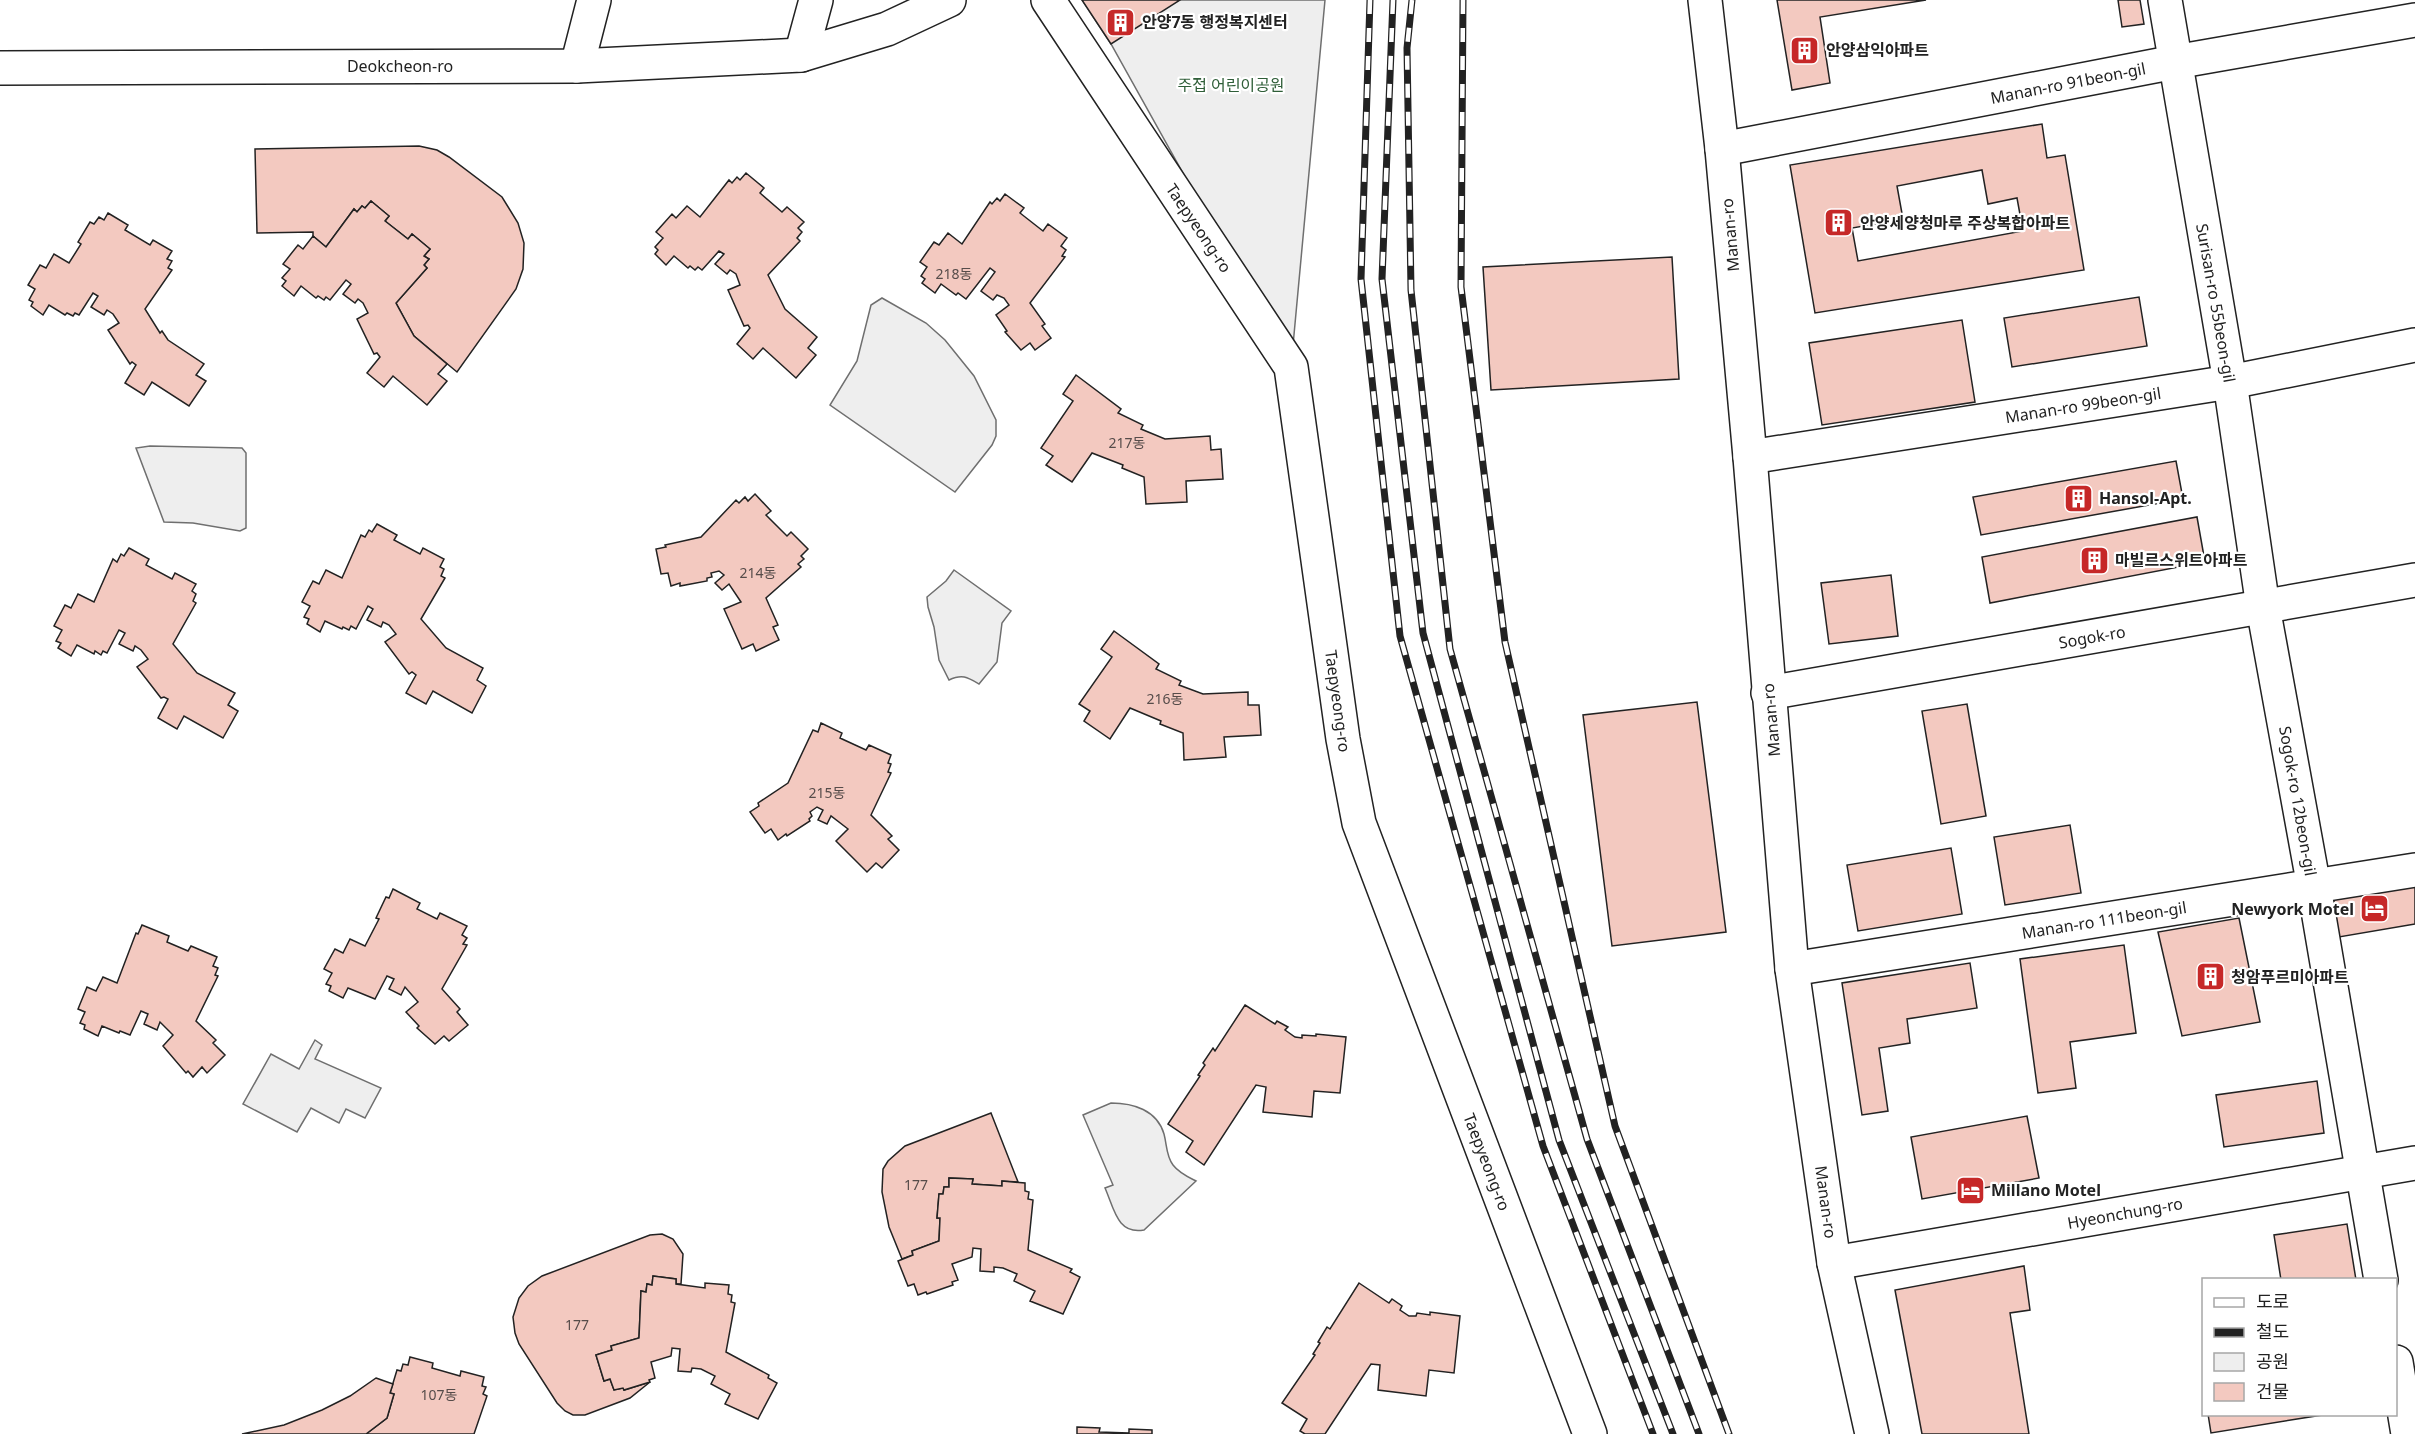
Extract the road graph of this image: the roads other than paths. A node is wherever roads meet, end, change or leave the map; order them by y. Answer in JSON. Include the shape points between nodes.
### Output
{"nodes":[{"id":1,"x":594,"y":0,"type":"edge"},
{"id":2,"x":816,"y":0,"type":"edge"},
{"id":3,"x":949,"y":0,"type":"edge"},
{"id":4,"x":1048,"y":0,"type":"edge"},
{"id":5,"x":2164,"y":0,"type":"edge"},
{"id":6,"x":1703,"y":7,"type":"edge"},
{"id":7,"x":2415,"y":20,"type":"edge"},
{"id":8,"x":801,"y":54,"type":"junction"},
{"id":9,"x":2175,"y":62,"type":"junction"},
{"id":10,"x":577,"y":66,"type":"junction"},
{"id":11,"x":0,"y":68,"type":"edge"},
{"id":12,"x":1722,"y":148,"type":"junction"},
{"id":13,"x":2415,"y":345,"type":"edge"},
{"id":14,"x":2230,"y":382,"type":"junction"},
{"id":15,"x":1750,"y":457,"type":"junction"},
{"id":16,"x":2415,"y":580,"type":"edge"},
{"id":17,"x":2263,"y":607,"type":"junction"},
{"id":18,"x":1768,"y":693,"type":"junction"},
{"id":19,"x":2415,"y":870,"type":"edge"},
{"id":20,"x":2314,"y":887,"type":"junction"},
{"id":21,"x":1792,"y":969,"type":"junction"},
{"id":22,"x":2415,"y":1162,"type":"edge"},
{"id":23,"x":2362,"y":1172,"type":"junction"},
{"id":24,"x":1834,"y":1263,"type":"junction"},
{"id":25,"x":2381,"y":1278,"type":"edge"},
{"id":26,"x":2397,"y":1380,"type":"edge"},
{"id":27,"x":2400,"y":1433,"type":"edge"},
{"id":28,"x":1590,"y":1434,"type":"edge"},
{"id":29,"x":1872,"y":1434,"type":"edge"}],
"edges":[{"from":1,"to":10,"type":"street"},
{"from":2,"to":8,"type":"street"},
{"from":3,"to":8,"type":"street","name":"Deokcheon-ro","via":[[887,29]]},
{"from":4,"to":28,"type":"street","name":"Taepyeong-ro","via":[[1291,367],[1343,740],[1359,823]]},
{"from":5,"to":9,"type":"street","name":"Surisan-ro 55beon-gil"},
{"from":6,"to":12,"type":"street","name":"Manan-ro"},
{"from":7,"to":9,"type":"street","name":"Manan-ro 91beon-gil"},
{"from":8,"to":10,"type":"street","name":"Deokcheon-ro"},
{"from":9,"to":12,"type":"street","name":"Manan-ro 91beon-gil"},
{"from":9,"to":14,"type":"street","name":"Surisan-ro 55beon-gil"},
{"from":10,"to":11,"type":"street","name":"Deokcheon-ro"},
{"from":12,"to":15,"type":"street","name":"Manan-ro"},
{"from":13,"to":14,"type":"street","name":"Manan-ro 99beon-gil"},
{"from":14,"to":15,"type":"street","name":"Manan-ro 99beon-gil"},
{"from":14,"to":17,"type":"street","name":"Surisan-ro 55beon-gil"},
{"from":15,"to":18,"type":"street","name":"Manan-ro"},
{"from":16,"to":17,"type":"street","name":"Sogok-ro"},
{"from":17,"to":18,"type":"street","name":"Sogok-ro"},
{"from":17,"to":20,"type":"street","name":"Sogok-ro 12beon-gil"},
{"from":18,"to":21,"type":"street","name":"Manan-ro"},
{"from":19,"to":20,"type":"street","name":"Manan-ro 111beon-gil"},
{"from":20,"to":21,"type":"street","name":"Manan-ro 111beon-gil"},
{"from":20,"to":23,"type":"street","name":"Sogok-ro 12beon-gil"},
{"from":21,"to":24,"type":"street","name":"Manan-ro"},
{"from":22,"to":23,"type":"street","name":"Hyeonchung-ro"},
{"from":23,"to":24,"type":"street","name":"Hyeonchung-ro"},
{"from":23,"to":25,"type":"street","name":"Sogok-ro 12beon-gil"},
{"from":24,"to":29,"type":"street","name":"Manan-ro"},
{"from":26,"to":27,"type":"street"}]}
